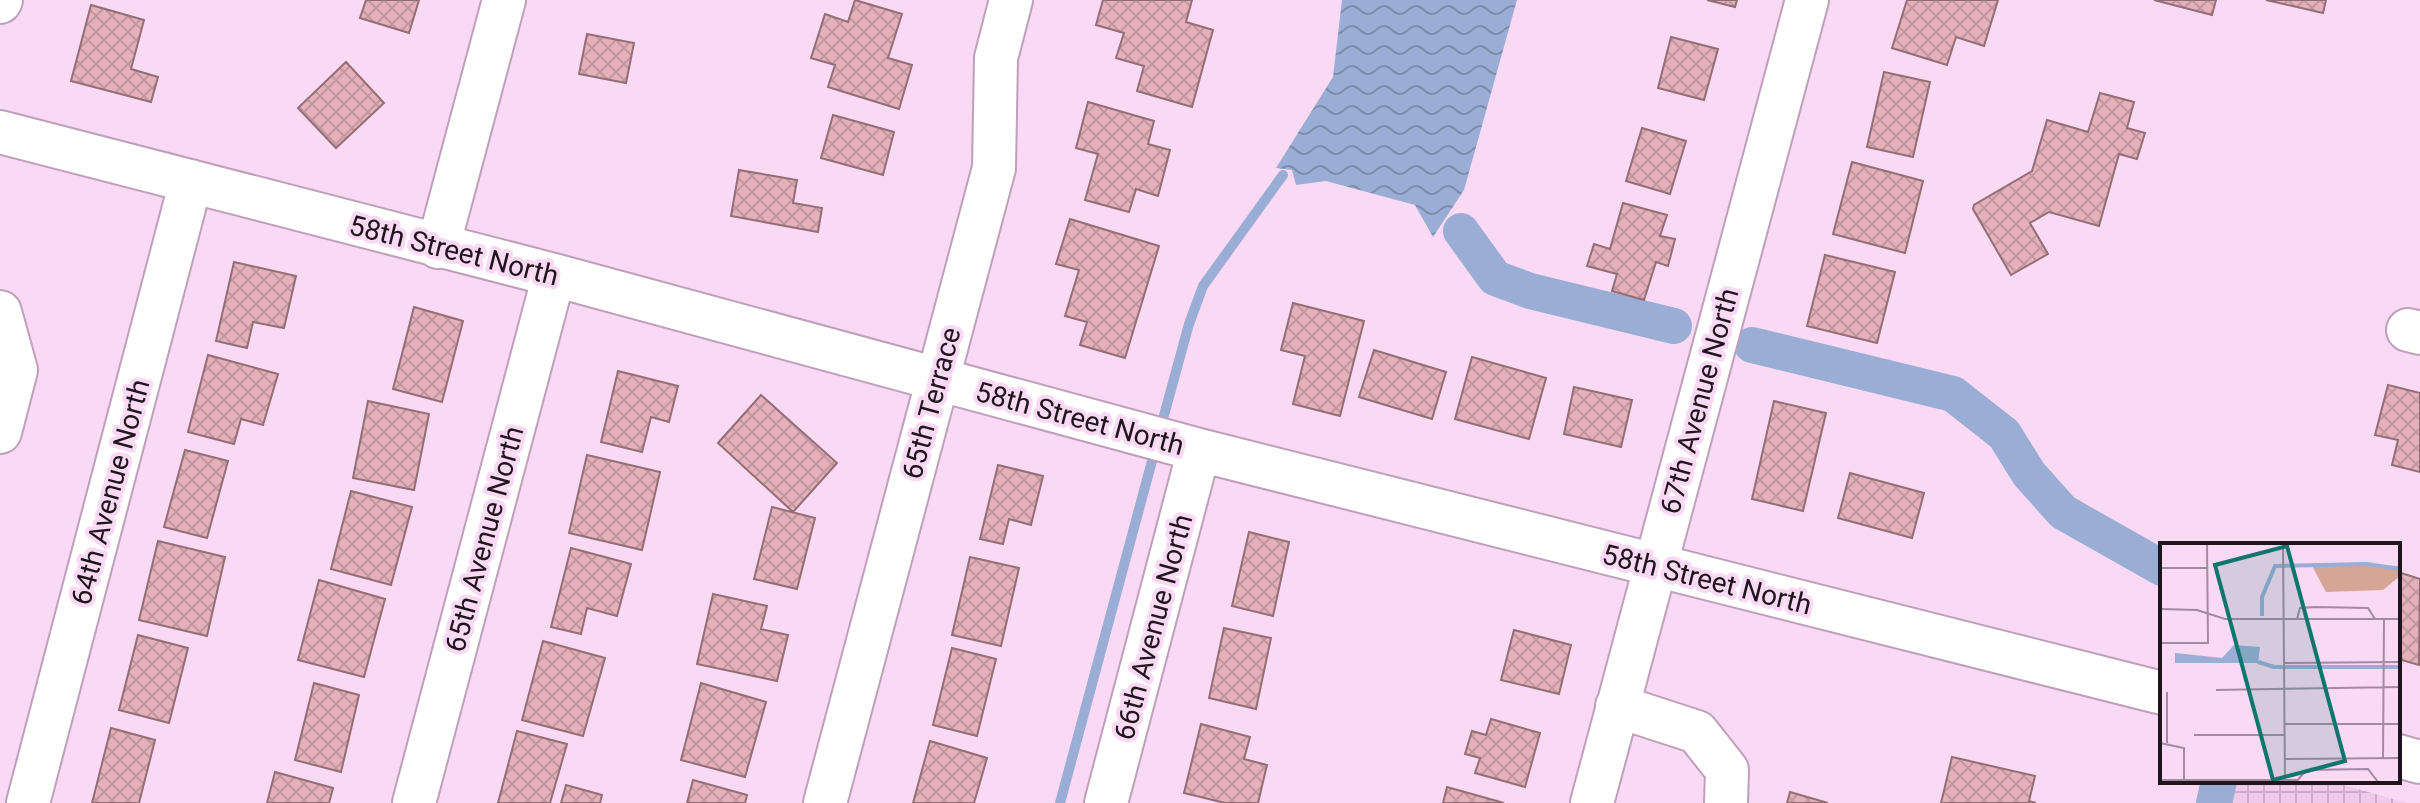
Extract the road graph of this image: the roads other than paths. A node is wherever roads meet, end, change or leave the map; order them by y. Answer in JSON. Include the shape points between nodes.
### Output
{"nodes":[{"id":1,"x":504,"y":0,"type":"edge"},
{"id":2,"x":1011,"y":0,"type":"edge"},
{"id":3,"x":1807,"y":0,"type":"edge"},
{"id":4,"x":0,"y":132,"type":"edge"},
{"id":5,"x":191,"y":181,"type":"junction"},
{"id":6,"x":438,"y":247,"type":"junction"},
{"id":7,"x":554,"y":275,"type":"junction"},
{"id":8,"x":0,"y":312,"type":"edge"},
{"id":9,"x":937,"y":380,"type":"junction"},
{"id":10,"x":0,"y":432,"type":"edge"},
{"id":11,"x":1190,"y":447,"type":"junction"},
{"id":12,"x":1654,"y":566,"type":"junction"},
{"id":13,"x":2160,"y":692,"type":"edge"},
{"id":14,"x":1617,"y":706,"type":"junction"},
{"id":15,"x":2400,"y":757,"type":"edge"},
{"id":16,"x":2420,"y":762,"type":"edge"},
{"id":17,"x":28,"y":803,"type":"edge"},
{"id":18,"x":414,"y":803,"type":"edge"},
{"id":19,"x":825,"y":803,"type":"edge"},
{"id":20,"x":1106,"y":803,"type":"edge"},
{"id":21,"x":1592,"y":803,"type":"edge"},
{"id":22,"x":1726,"y":803,"type":"edge"}],
"edges":[{"from":1,"to":6,"type":"street"},
{"from":2,"to":9,"type":"street","name":"65th Terrace","via":[[996,58],[994,168]]},
{"from":3,"to":12,"type":"street","name":"67th Avenue North"},
{"from":4,"to":5,"type":"street","name":"58th Street North"},
{"from":5,"to":6,"type":"street","name":"58th Street North"},
{"from":5,"to":17,"type":"street","name":"64th Avenue North"},
{"from":6,"to":7,"type":"street","name":"58th Street North"},
{"from":7,"to":9,"type":"street","name":"58th Street North"},
{"from":7,"to":18,"type":"street","name":"65th Avenue North"},
{"from":8,"to":10,"type":"street","via":[[16,370]]},
{"from":9,"to":11,"type":"street","name":"58th Street North"},
{"from":9,"to":19,"type":"street","name":"65th Terrace"},
{"from":11,"to":12,"type":"street","name":"58th Street North"},
{"from":11,"to":20,"type":"street","name":"66th Avenue North"},
{"from":12,"to":13,"type":"street","name":"58th Street North"},
{"from":12,"to":14,"type":"street","name":"67th Avenue North"},
{"from":14,"to":21,"type":"street","name":"67th Avenue North"},
{"from":14,"to":22,"type":"street","via":[[1697,732],[1727,770]]},
{"from":15,"to":16,"type":"street"}]}
